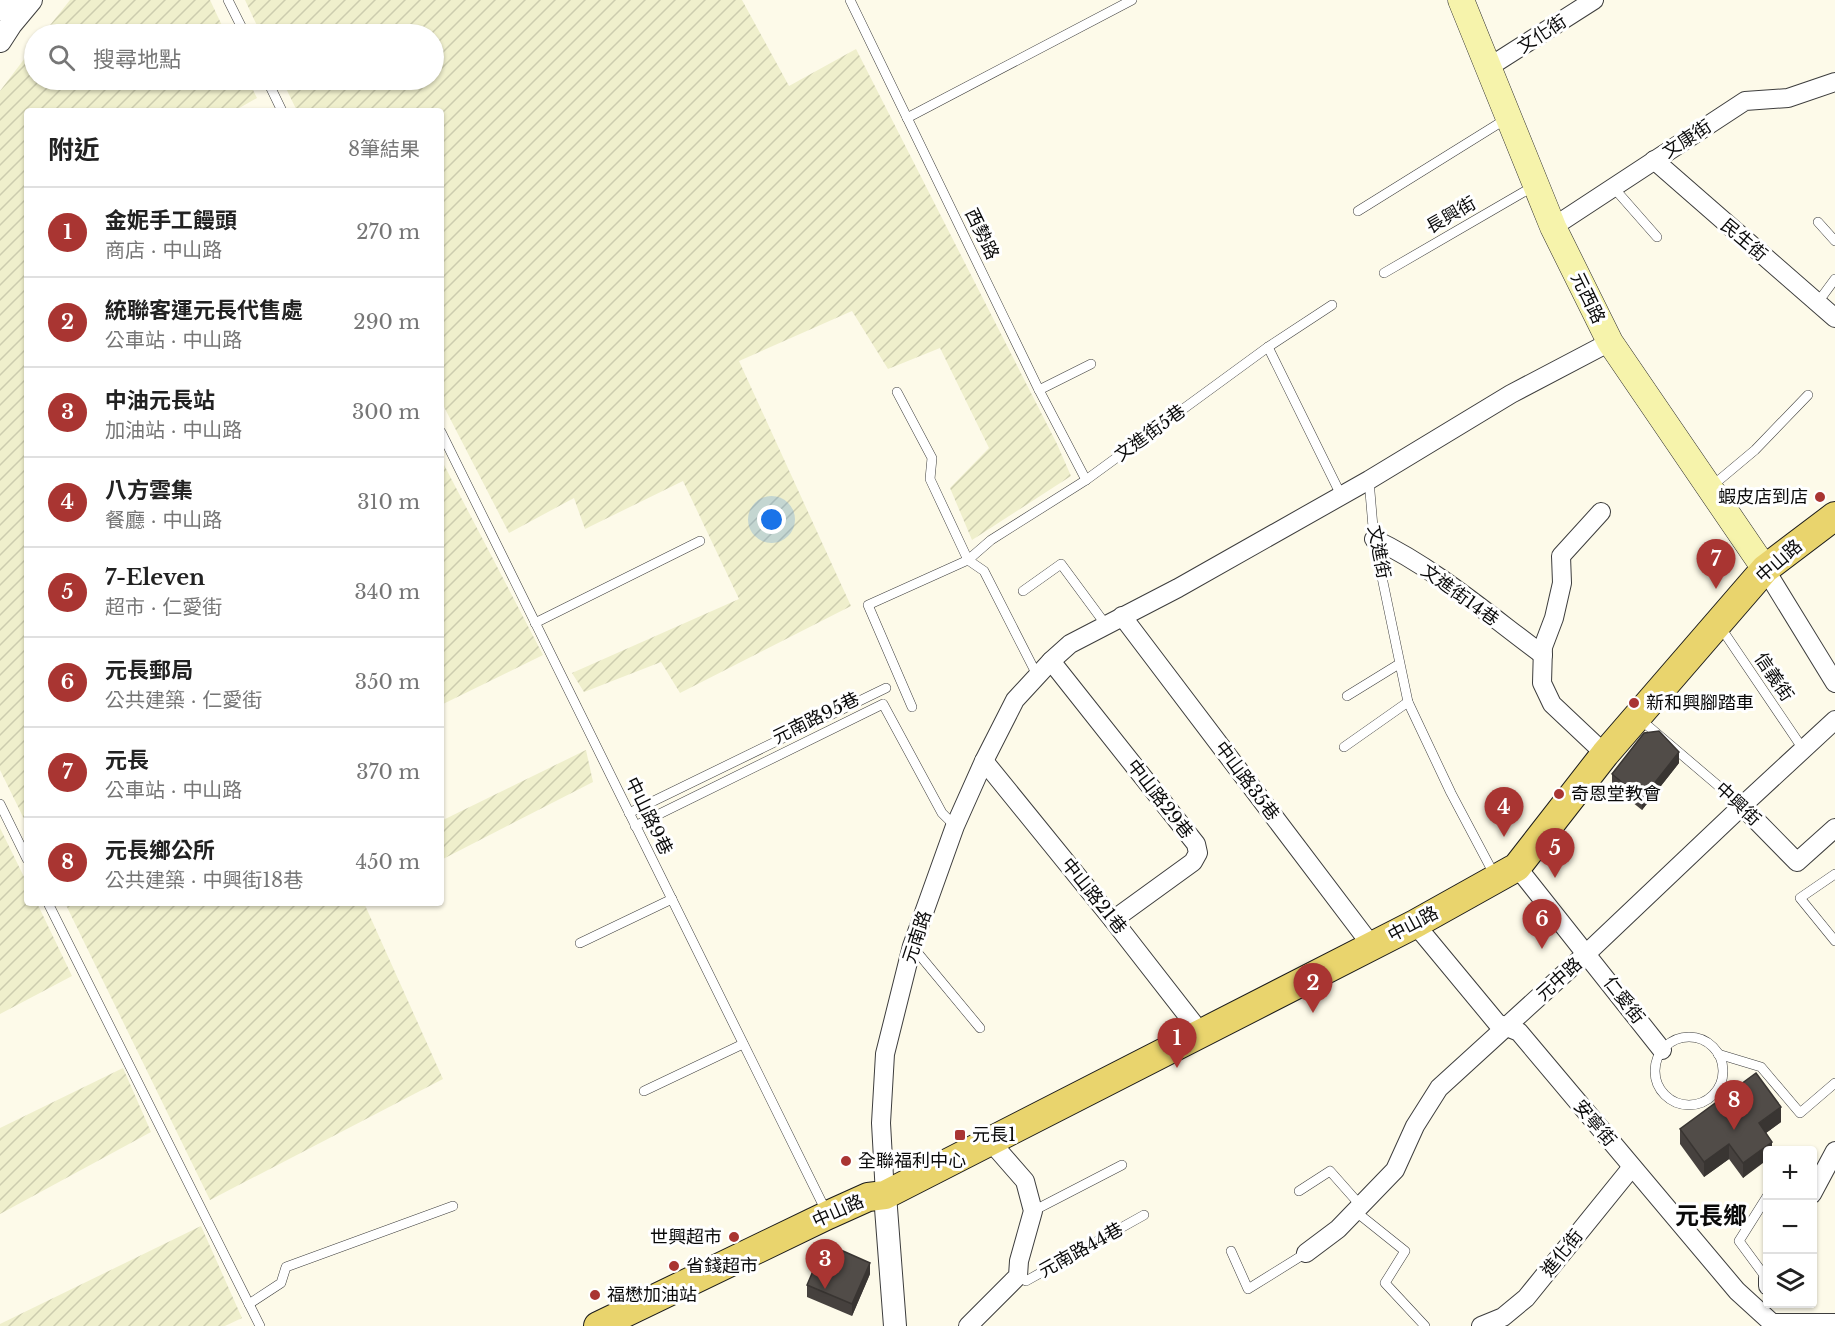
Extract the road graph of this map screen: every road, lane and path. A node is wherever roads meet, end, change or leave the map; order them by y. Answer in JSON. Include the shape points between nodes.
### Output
{"nodes":[{"id":1,"x":7,"y":0,"type":"edge"},
{"id":2,"x":30,"y":0,"type":"edge"},
{"id":3,"x":228,"y":0,"type":"edge"},
{"id":4,"x":850,"y":0,"type":"edge"},
{"id":5,"x":1132,"y":0,"type":"edge"},
{"id":6,"x":1459,"y":0,"type":"edge"},
{"id":7,"x":1594,"y":0,"type":"edge"},
{"id":8,"x":0,"y":9,"type":"edge"},
{"id":9,"x":239,"y":24,"type":"edge"},
{"id":10,"x":0,"y":41,"type":"edge"},
{"id":11,"x":1489,"y":68,"type":"junction"},
{"id":12,"x":1835,"y":82,"type":"edge"},
{"id":13,"x":272,"y":90,"type":"edge"},
{"id":14,"x":281,"y":108,"type":"edge"},
{"id":15,"x":1509,"y":117,"type":"junction"},
{"id":16,"x":907,"y":118,"type":"junction"},
{"id":17,"x":1654,"y":160,"type":"junction"},
{"id":18,"x":1536,"y":185,"type":"junction"},
{"id":19,"x":1613,"y":187,"type":"junction"},
{"id":20,"x":1358,"y":211,"type":"dead end"},
{"id":21,"x":1818,"y":222,"type":"dead end"},
{"id":22,"x":1553,"y":227,"type":"junction"},
{"id":23,"x":1657,"y":237,"type":"dead end"},
{"id":24,"x":1835,"y":241,"type":"edge"},
{"id":25,"x":1384,"y":273,"type":"dead end"},
{"id":26,"x":1835,"y":279,"type":"edge"},
{"id":27,"x":1818,"y":302,"type":"junction"},
{"id":28,"x":1332,"y":305,"type":"dead end"},
{"id":29,"x":1835,"y":318,"type":"edge"},
{"id":30,"x":1610,"y":342,"type":"junction"},
{"id":31,"x":1268,"y":347,"type":"junction"},
{"id":32,"x":1091,"y":364,"type":"dead end"},
{"id":33,"x":1039,"y":390,"type":"junction"},
{"id":34,"x":897,"y":392,"type":"dead end"},
{"id":35,"x":1808,"y":395,"type":"dead end"},
{"id":36,"x":444,"y":438,"type":"edge"},
{"id":37,"x":1086,"y":480,"type":"junction"},
{"id":38,"x":1369,"y":480,"type":"junction"},
{"id":39,"x":1709,"y":488,"type":"junction"},
{"id":40,"x":1341,"y":495,"type":"junction"},
{"id":41,"x":1601,"y":512,"type":"dead end"},
{"id":42,"x":1835,"y":516,"type":"edge"},
{"id":43,"x":1374,"y":539,"type":"junction"},
{"id":44,"x":700,"y":541,"type":"dead end"},
{"id":45,"x":968,"y":560,"type":"junction"},
{"id":46,"x":1766,"y":570,"type":"junction"},
{"id":47,"x":1023,"y":591,"type":"dead end"},
{"id":48,"x":1114,"y":620,"type":"junction"},
{"id":49,"x":536,"y":623,"type":"junction"},
{"id":50,"x":1718,"y":623,"type":"junction"},
{"id":51,"x":1543,"y":655,"type":"junction"},
{"id":52,"x":1051,"y":661,"type":"junction"},
{"id":53,"x":1399,"y":664,"type":"junction"},
{"id":54,"x":1037,"y":675,"type":"junction"},
{"id":55,"x":1835,"y":683,"type":"edge"},
{"id":56,"x":886,"y":688,"type":"dead end"},
{"id":57,"x":1347,"y":696,"type":"dead end"},
{"id":58,"x":1408,"y":702,"type":"junction"},
{"id":59,"x":912,"y":707,"type":"dead end"},
{"id":60,"x":1637,"y":716,"type":"junction"},
{"id":61,"x":1835,"y":720,"type":"edge"},
{"id":62,"x":1344,"y":747,"type":"dead end"},
{"id":63,"x":1803,"y":749,"type":"junction"},
{"id":64,"x":1605,"y":754,"type":"junction"},
{"id":65,"x":984,"y":761,"type":"junction"},
{"id":66,"x":0,"y":804,"type":"edge"},
{"id":67,"x":1742,"y":806,"type":"junction"},
{"id":68,"x":629,"y":813,"type":"junction"},
{"id":69,"x":635,"y":826,"type":"junction"},
{"id":70,"x":955,"y":826,"type":"junction"},
{"id":71,"x":1835,"y":828,"type":"edge"},
{"id":72,"x":24,"y":853,"type":"edge"},
{"id":73,"x":1507,"y":873,"type":"junction"},
{"id":74,"x":1835,"y":874,"type":"edge"},
{"id":75,"x":672,"y":899,"type":"junction"},
{"id":76,"x":50,"y":906,"type":"edge"},
{"id":77,"x":1113,"y":920,"type":"junction"},
{"id":78,"x":1415,"y":924,"type":"junction"},
{"id":79,"x":1834,"y":938,"type":"edge"},
{"id":80,"x":580,"y":943,"type":"dead end"},
{"id":81,"x":912,"y":945,"type":"junction"},
{"id":82,"x":1372,"y":946,"type":"junction"},
{"id":83,"x":1587,"y":953,"type":"junction"},
{"id":84,"x":1507,"y":1026,"type":"junction"},
{"id":85,"x":980,"y":1028,"type":"dead end"},
{"id":86,"x":1201,"y":1034,"type":"junction"},
{"id":87,"x":743,"y":1044,"type":"junction"},
{"id":88,"x":1662,"y":1050,"type":"junction"},
{"id":89,"x":1718,"y":1054,"type":"junction"},
{"id":90,"x":1835,"y":1083,"type":"edge"},
{"id":91,"x":644,"y":1091,"type":"dead end"},
{"id":92,"x":990,"y":1141,"type":"junction"},
{"id":93,"x":1835,"y":1151,"type":"edge"},
{"id":94,"x":1122,"y":1165,"type":"dead end"},
{"id":95,"x":1632,"y":1167,"type":"junction"},
{"id":96,"x":1817,"y":1185,"type":"edge"},
{"id":97,"x":1299,"y":1191,"type":"dead end"},
{"id":98,"x":885,"y":1195,"type":"junction"},
{"id":99,"x":1764,"y":1200,"type":"edge"},
{"id":100,"x":453,"y":1206,"type":"dead end"},
{"id":101,"x":1358,"y":1208,"type":"junction"},
{"id":102,"x":1033,"y":1211,"type":"junction"},
{"id":103,"x":828,"y":1215,"type":"junction"},
{"id":104,"x":1144,"y":1215,"type":"dead end"},
{"id":105,"x":1232,"y":1251,"type":"dead end"},
{"id":106,"x":1306,"y":1253,"type":"joint"},
{"id":107,"x":1763,"y":1275,"type":"edge"},
{"id":108,"x":1018,"y":1276,"type":"junction"},
{"id":109,"x":249,"y":1304,"type":"junction"},
{"id":110,"x":1770,"y":1308,"type":"edge"},
{"id":111,"x":1507,"y":1321,"type":"edge"},
{"id":112,"x":1835,"y":1323,"type":"edge"},
{"id":113,"x":1772,"y":1324,"type":"edge"},
{"id":114,"x":260,"y":1326,"type":"edge"},
{"id":115,"x":598,"y":1326,"type":"edge"},
{"id":116,"x":634,"y":1326,"type":"edge"},
{"id":117,"x":896,"y":1326,"type":"edge"},
{"id":118,"x":968,"y":1326,"type":"edge"},
{"id":119,"x":1425,"y":1326,"type":"edge"},
{"id":120,"x":1481,"y":1326,"type":"edge"}],
"edges":[{"from":1,"to":8,"type":"street"},
{"from":2,"to":10,"type":"street"},
{"from":3,"to":9,"type":"lane"},
{"from":4,"to":16,"type":"lane","name":"西勢路"},
{"from":5,"to":16,"type":"lane"},
{"from":6,"to":11,"type":"main road","name":"元西路"},
{"from":7,"to":11,"type":"street","name":"文化街"},
{"from":11,"to":15,"type":"main road","name":"元西路"},
{"from":12,"to":17,"type":"street","name":"文康街","via":[[1788,98],[1745,101]]},
{"from":13,"to":14,"type":"lane"},
{"from":15,"to":18,"type":"main road","name":"元西路"},
{"from":15,"to":20,"type":"lane"},
{"from":16,"to":33,"type":"lane","name":"西勢路"},
{"from":17,"to":19,"type":"street","name":"文康街"},
{"from":17,"to":27,"type":"street","name":"民生街"},
{"from":18,"to":22,"type":"main road","name":"元西路"},
{"from":18,"to":25,"type":"lane","name":"長興街"},
{"from":19,"to":22,"type":"street","name":"文康街"},
{"from":19,"to":23,"type":"lane"},
{"from":21,"to":24,"type":"lane"},
{"from":22,"to":30,"type":"main road","name":"元西路"},
{"from":26,"to":27,"type":"lane"},
{"from":27,"to":29,"type":"street","name":"民生街"},
{"from":28,"to":31,"type":"lane","name":"文進街5巷"},
{"from":30,"to":38,"type":"street","via":[[1511,394]]},
{"from":30,"to":39,"type":"main road","name":"元西路"},
{"from":31,"to":37,"type":"lane","name":"文進街5巷"},
{"from":31,"to":40,"type":"lane"},
{"from":32,"to":33,"type":"lane"},
{"from":33,"to":37,"type":"lane","name":"西勢路"},
{"from":34,"to":45,"type":"lane","via":[[932,458],[930,479]]},
{"from":35,"to":39,"type":"lane","via":[[1755,450]]},
{"from":36,"to":49,"type":"lane","name":"中山路9巷"},
{"from":37,"to":45,"type":"lane","name":"文進街5巷","via":[[991,540]]},
{"from":38,"to":40,"type":"street"},
{"from":38,"to":43,"type":"lane","name":"文進街"},
{"from":39,"to":46,"type":"main road","name":"元西路"},
{"from":40,"to":48,"type":"street"},
{"from":41,"to":51,"type":"street","via":[[1561,556],[1562,583]]},
{"from":42,"to":46,"type":"main road","name":"中山路"},
{"from":43,"to":51,"type":"street","name":"文進街14巷","via":[[1444,582]]},
{"from":43,"to":53,"type":"lane","name":"文進街"},
{"from":44,"to":49,"type":"lane"},
{"from":45,"to":54,"type":"lane","via":[[984,571]]},
{"from":45,"to":59,"type":"lane","name":"文進街5巷","via":[[868,605]]},
{"from":46,"to":50,"type":"main road","name":"中山路"},
{"from":46,"to":55,"type":"street"},
{"from":47,"to":48,"type":"lane","via":[[1061,564]]},
{"from":48,"to":52,"type":"street","name":"元南路","via":[[1070,644]]},
{"from":48,"to":82,"type":"street","name":"中山路35巷"},
{"from":49,"to":68,"type":"lane","name":"中山路9巷"},
{"from":50,"to":60,"type":"main road","name":"中山路"},
{"from":50,"to":63,"type":"lane","name":"信義街"},
{"from":51,"to":64,"type":"street","via":[[1542,683],[1552,704]]},
{"from":52,"to":54,"type":"street","name":"元南路"},
{"from":52,"to":77,"type":"street","name":"中山路29巷","via":[[1196,844],[1198,853],[1193,862]]},
{"from":53,"to":57,"type":"lane"},
{"from":53,"to":58,"type":"lane","name":"文進街"},
{"from":54,"to":65,"type":"street","name":"元南路","via":[[1015,700]]},
{"from":56,"to":68,"type":"lane"},
{"from":58,"to":62,"type":"lane"},
{"from":58,"to":73,"type":"lane","name":"文進街","via":[[1451,793]]},
{"from":60,"to":64,"type":"main road","name":"中山路"},
{"from":60,"to":67,"type":"lane","name":"中興街"},
{"from":61,"to":63,"type":"street","name":"元中路"},
{"from":63,"to":67,"type":"street","name":"元中路"},
{"from":64,"to":73,"type":"main road","name":"中山路"},
{"from":65,"to":70,"type":"street","name":"元南路"},
{"from":65,"to":77,"type":"street","name":"中山路21巷"},
{"from":66,"to":72,"type":"lane"},
{"from":67,"to":71,"type":"street","name":"中興街","via":[[1797,862]]},
{"from":67,"to":83,"type":"street","name":"元中路"},
{"from":68,"to":69,"type":"lane","name":"中山路9巷"},
{"from":69,"to":70,"type":"lane","name":"元南路95巷","via":[[883,704],[942,813]]},
{"from":69,"to":75,"type":"lane","name":"中山路9巷"},
{"from":70,"to":81,"type":"street","name":"元南路"},
{"from":73,"to":78,"type":"main road","name":"中山路"},
{"from":73,"to":83,"type":"street","name":"仁愛街"},
{"from":74,"to":79,"type":"lane","via":[[1800,898]]},
{"from":75,"to":80,"type":"lane"},
{"from":75,"to":87,"type":"lane","name":"中山路9巷"},
{"from":76,"to":109,"type":"lane"},
{"from":77,"to":86,"type":"street","name":"中山路21巷"},
{"from":78,"to":82,"type":"main road","name":"中山路"},
{"from":78,"to":84,"type":"street","name":"安寧街","via":[[1497,1023]]},
{"from":81,"to":85,"type":"lane"},
{"from":81,"to":98,"type":"street","name":"元南路","via":[[885,1054],[881,1123]]},
{"from":82,"to":86,"type":"main road","name":"中山路"},
{"from":83,"to":84,"type":"street","name":"元中路"},
{"from":83,"to":88,"type":"street","name":"仁愛街"},
{"from":84,"to":95,"type":"street","name":"安寧街","via":[[1519,1032]]},
{"from":84,"to":101,"type":"street","name":"元中路","via":[[1439,1088],[1415,1126],[1395,1170]]},
{"from":86,"to":92,"type":"main road","name":"中山路"},
{"from":87,"to":91,"type":"lane"},
{"from":87,"to":103,"type":"lane","name":"中山路9巷"},
{"from":88,"to":89,"type":"lane","via":[[1685,1037],[1710,1044]]},
{"from":88,"to":89,"type":"lane","via":[[1655,1075],[1660,1088],[1681,1104],[1695,1105],[1717,1091],[1722,1079]]},
{"from":89,"to":90,"type":"lane","via":[[1761,1066],[1800,1113]]},
{"from":92,"to":98,"type":"main road","name":"中山路"},
{"from":92,"to":102,"type":"street","via":[[1025,1181]]},
{"from":93,"to":96,"type":"street"},
{"from":94,"to":102,"type":"lane"},
{"from":95,"to":111,"type":"street","name":"進化街"},
{"from":95,"to":113,"type":"street","name":"安寧街","via":[[1737,1291]]},
{"from":97,"to":101,"type":"lane","via":[[1330,1171]]},
{"from":98,"to":103,"type":"main road","name":"中山路","via":[[868,1197]]},
{"from":98,"to":116,"type":"main road","name":"中山路","via":[[872,1210]]},
{"from":98,"to":117,"type":"street","name":"元南路"},
{"from":99,"to":107,"type":"lane","via":[[1739,1241]]},
{"from":100,"to":109,"type":"lane","via":[[286,1267],[281,1283]]},
{"from":101,"to":106,"type":"street","name":"元中路"},
{"from":101,"to":119,"type":"lane","via":[[1405,1251],[1385,1283]]},
{"from":102,"to":108,"type":"street","name":"元南路44巷"},
{"from":103,"to":115,"type":"main road","name":"中山路"},
{"from":104,"to":108,"type":"lane","name":"元南路44巷","via":[[1026,1281]]},
{"from":105,"to":106,"type":"lane","via":[[1248,1289]]},
{"from":108,"to":118,"type":"street","name":"元南路44巷"},
{"from":109,"to":114,"type":"lane"},
{"from":110,"to":113,"type":"street"},
{"from":111,"to":120,"type":"street","name":"進化街"},
{"from":112,"to":113,"type":"street"}]}
